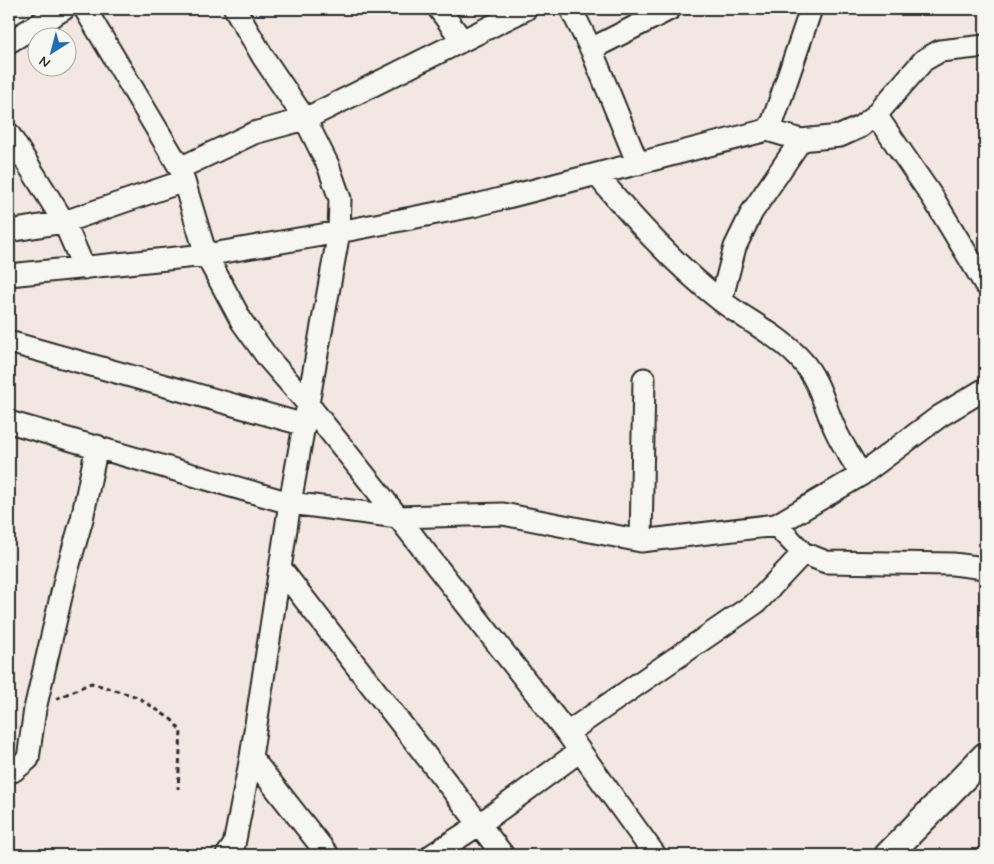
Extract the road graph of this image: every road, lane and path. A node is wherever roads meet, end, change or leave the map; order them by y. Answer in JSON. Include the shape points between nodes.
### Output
{"nodes":[{"id":1,"x":64,"y":9,"type":"edge"},
{"id":2,"x":85,"y":9,"type":"edge"},
{"id":3,"x":236,"y":9,"type":"edge"},
{"id":4,"x":439,"y":9,"type":"edge"},
{"id":5,"x":526,"y":9,"type":"edge"},
{"id":6,"x":571,"y":9,"type":"edge"},
{"id":7,"x":670,"y":9,"type":"edge"},
{"id":8,"x":807,"y":12,"type":"edge"},
{"id":9,"x":462,"y":40,"type":"junction"},
{"id":10,"x":9,"y":42,"type":"edge"},
{"id":11,"x":985,"y":46,"type":"edge"},
{"id":12,"x":591,"y":49,"type":"junction"},
{"id":13,"x":876,"y":116,"type":"junction"},
{"id":14,"x":304,"y":119,"type":"junction"},
{"id":15,"x":767,"y":130,"type":"junction"},
{"id":16,"x":9,"y":134,"type":"edge"},
{"id":17,"x":801,"y":140,"type":"junction"},
{"id":18,"x":638,"y":164,"type":"junction"},
{"id":19,"x":182,"y":174,"type":"junction"},
{"id":20,"x":597,"y":175,"type":"junction"},
{"id":21,"x":64,"y":222,"type":"junction"},
{"id":22,"x":9,"y":231,"type":"edge"},
{"id":23,"x":339,"y":232,"type":"junction"},
{"id":24,"x":206,"y":254,"type":"junction"},
{"id":25,"x":84,"y":268,"type":"junction"},
{"id":26,"x":9,"y":275,"type":"edge"},
{"id":27,"x":985,"y":284,"type":"edge"},
{"id":28,"x":721,"y":301,"type":"junction"},
{"id":29,"x":9,"y":342,"type":"edge"},
{"id":30,"x":644,"y":379,"type":"dead end"},
{"id":31,"x":985,"y":389,"type":"edge"},
{"id":32,"x":308,"y":404,"type":"junction"},
{"id":33,"x":9,"y":422,"type":"edge"},
{"id":34,"x":304,"y":425,"type":"junction"},
{"id":35,"x":97,"y":446,"type":"junction"},
{"id":36,"x":862,"y":475,"type":"junction"},
{"id":37,"x":290,"y":504,"type":"junction"},
{"id":38,"x":398,"y":517,"type":"junction"},
{"id":39,"x":776,"y":525,"type":"junction"},
{"id":40,"x":641,"y":541,"type":"junction"},
{"id":41,"x":803,"y":553,"type":"junction"},
{"id":42,"x":985,"y":568,"type":"edge"},
{"id":43,"x":281,"y":569,"type":"junction"},
{"id":44,"x":35,"y":709,"type":"junction"},
{"id":45,"x":567,"y":733,"type":"junction"},
{"id":46,"x":580,"y":751,"type":"junction"},
{"id":47,"x":985,"y":756,"type":"edge"},
{"id":48,"x":251,"y":757,"type":"junction"},
{"id":49,"x":9,"y":771,"type":"edge"},
{"id":50,"x":178,"y":789,"type":"dead end"},
{"id":51,"x":480,"y":824,"type":"junction"},
{"id":52,"x":226,"y":855,"type":"edge"},
{"id":53,"x":328,"y":855,"type":"edge"},
{"id":54,"x":432,"y":855,"type":"edge"},
{"id":55,"x":503,"y":855,"type":"edge"},
{"id":56,"x":654,"y":855,"type":"edge"},
{"id":57,"x":888,"y":855,"type":"edge"}],
"edges":[{"from":1,"to":10,"type":"street"},
{"from":2,"to":19,"type":"street"},
{"from":3,"to":14,"type":"street"},
{"from":4,"to":9,"type":"street"},
{"from":5,"to":9,"type":"street"},
{"from":6,"to":12,"type":"street"},
{"from":7,"to":12,"type":"street"},
{"from":8,"to":15,"type":"street","via":[[773,121]]},
{"from":9,"to":14,"type":"street"},
{"from":11,"to":13,"type":"street","via":[[940,51],[924,60]]},
{"from":12,"to":18,"type":"street"},
{"from":13,"to":17,"type":"street","via":[[860,128],[840,136]]},
{"from":13,"to":27,"type":"street","via":[[933,198]]},
{"from":14,"to":19,"type":"street","via":[[254,133]]},
{"from":14,"to":23,"type":"street","via":[[328,165],[340,199]]},
{"from":15,"to":17,"type":"street"},
{"from":15,"to":18,"type":"street"},
{"from":16,"to":21,"type":"street"},
{"from":17,"to":28,"type":"street","via":[[752,212],[735,247]]},
{"from":18,"to":20,"type":"street"},
{"from":19,"to":21,"type":"street"},
{"from":19,"to":24,"type":"street"},
{"from":20,"to":23,"type":"street","via":[[473,206]]},
{"from":20,"to":28,"type":"street","via":[[676,262]]},
{"from":21,"to":22,"type":"street"},
{"from":21,"to":25,"type":"street"},
{"from":23,"to":24,"type":"street"},
{"from":23,"to":32,"type":"street"},
{"from":24,"to":25,"type":"street"},
{"from":24,"to":32,"type":"street","via":[[242,322]]},
{"from":25,"to":26,"type":"street"},
{"from":28,"to":36,"type":"street","via":[[780,341],[802,361],[816,380],[835,430]]},
{"from":29,"to":34,"type":"street"},
{"from":30,"to":40,"type":"street"},
{"from":31,"to":36,"type":"street","via":[[940,416]]},
{"from":32,"to":34,"type":"street"},
{"from":32,"to":38,"type":"street"},
{"from":33,"to":35,"type":"street"},
{"from":34,"to":37,"type":"street"},
{"from":35,"to":37,"type":"street"},
{"from":35,"to":44,"type":"street"},
{"from":36,"to":39,"type":"street"},
{"from":37,"to":38,"type":"street"},
{"from":37,"to":43,"type":"street"},
{"from":38,"to":40,"type":"street","via":[[503,514]]},
{"from":38,"to":45,"type":"street"},
{"from":39,"to":40,"type":"street"},
{"from":39,"to":41,"type":"street"},
{"from":41,"to":42,"type":"street","via":[[826,562],[953,564]]},
{"from":41,"to":45,"type":"street","via":[[758,602]]},
{"from":43,"to":48,"type":"street"},
{"from":43,"to":51,"type":"street"},
{"from":44,"to":49,"type":"street","via":[[28,759]]},
{"from":44,"to":50,"type":"path","via":[[91,682],[138,697],[172,720],[181,731]]},
{"from":45,"to":46,"type":"street"},
{"from":46,"to":51,"type":"street"},
{"from":46,"to":56,"type":"street"},
{"from":47,"to":57,"type":"street"},
{"from":48,"to":52,"type":"street","via":[[234,844]]},
{"from":48,"to":53,"type":"street"},
{"from":51,"to":54,"type":"street"},
{"from":51,"to":55,"type":"street"}]}
